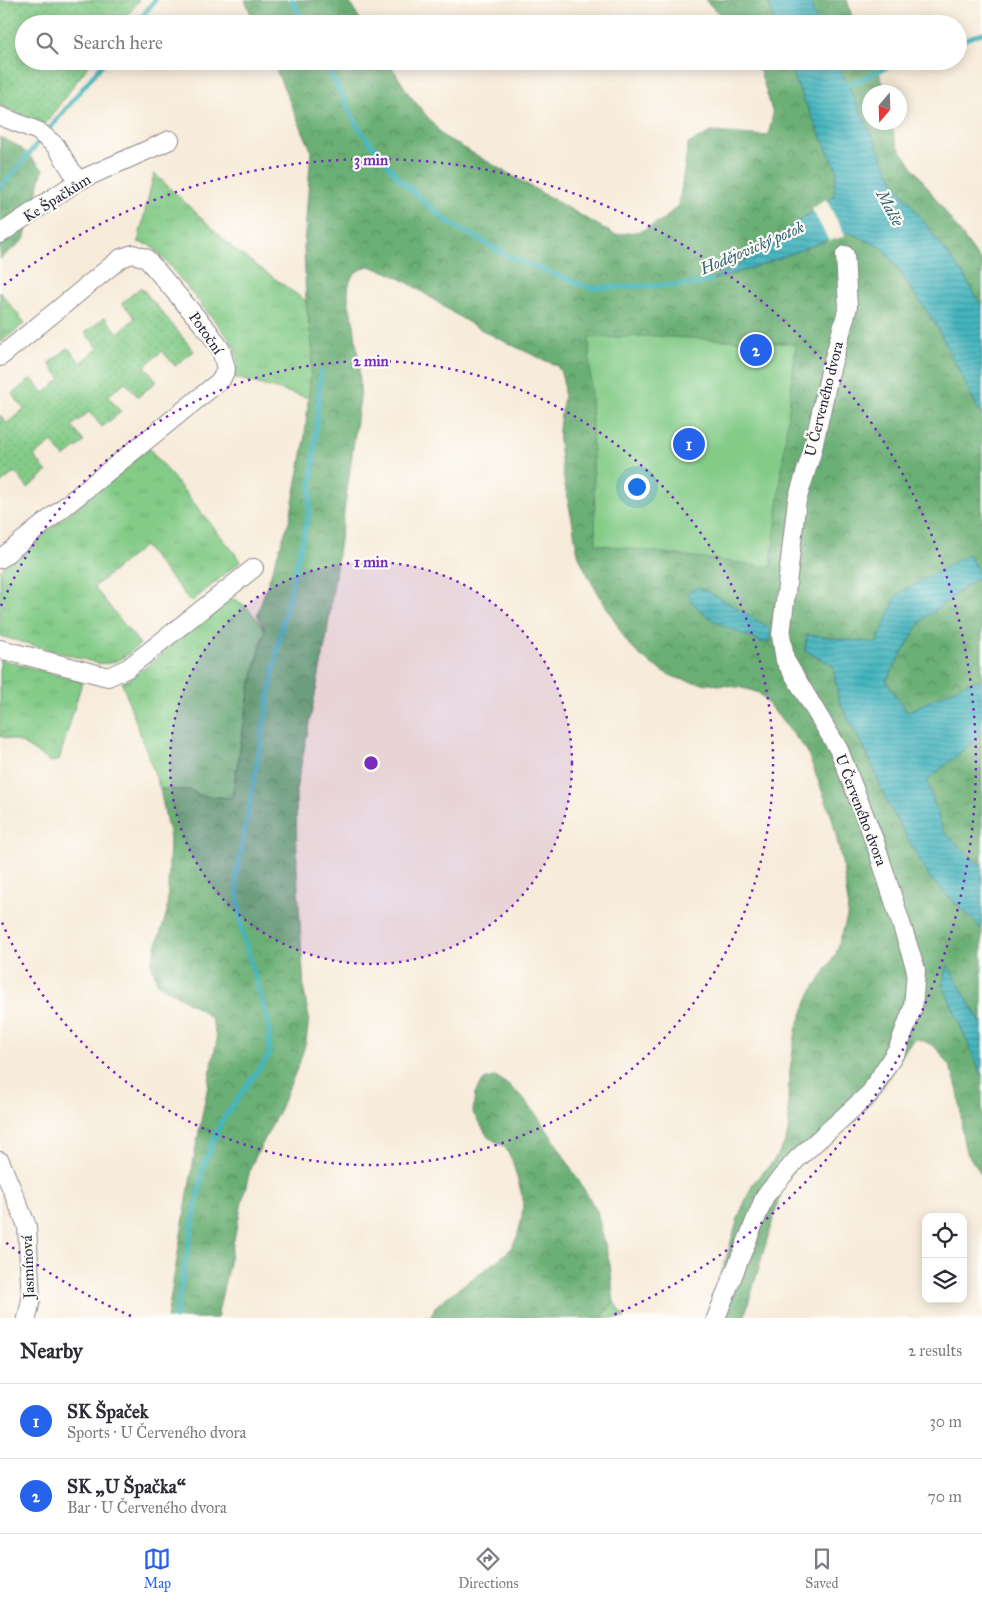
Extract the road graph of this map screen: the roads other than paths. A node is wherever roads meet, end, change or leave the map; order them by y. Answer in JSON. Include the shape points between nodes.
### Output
{"nodes":[{"id":1,"x":0,"y":116,"type":"edge"},
{"id":2,"x":170,"y":140,"type":"dead end"},
{"id":3,"x":78,"y":182,"type":"junction"},
{"id":4,"x":0,"y":234,"type":"edge"},
{"id":5,"x":845,"y":255,"type":"dead end"},
{"id":6,"x":0,"y":357,"type":"edge"},
{"id":7,"x":0,"y":559,"type":"edge"},
{"id":8,"x":254,"y":568,"type":"dead end"},
{"id":9,"x":0,"y":649,"type":"edge"},
{"id":10,"x":0,"y":1161,"type":"edge"},
{"id":11,"x":27,"y":1318,"type":"edge"},
{"id":12,"x":716,"y":1318,"type":"edge"}],
"edges":[{"from":1,"to":3,"type":"street","via":[[38,131],[56,146]]},
{"from":2,"to":3,"type":"street","name":"Ke Špačkům"},
{"from":3,"to":4,"type":"street","name":"Ke Špačkům"},
{"from":5,"to":12,"type":"street","name":"U Červeného dvora","via":[[848,307],[797,500],[781,635],[785,660],[839,750],[875,842],[916,970],[913,1007],[898,1048],[870,1093],[797,1159],[765,1196]]},
{"from":6,"to":7,"type":"street","name":"Potoční","via":[[121,258],[133,254],[146,258],[209,332],[221,350],[226,368],[221,380]]},
{"from":8,"to":9,"type":"street","via":[[128,668],[108,677]]},
{"from":10,"to":11,"type":"street","name":"Jasmínová","via":[[27,1226],[31,1300]]}]}
